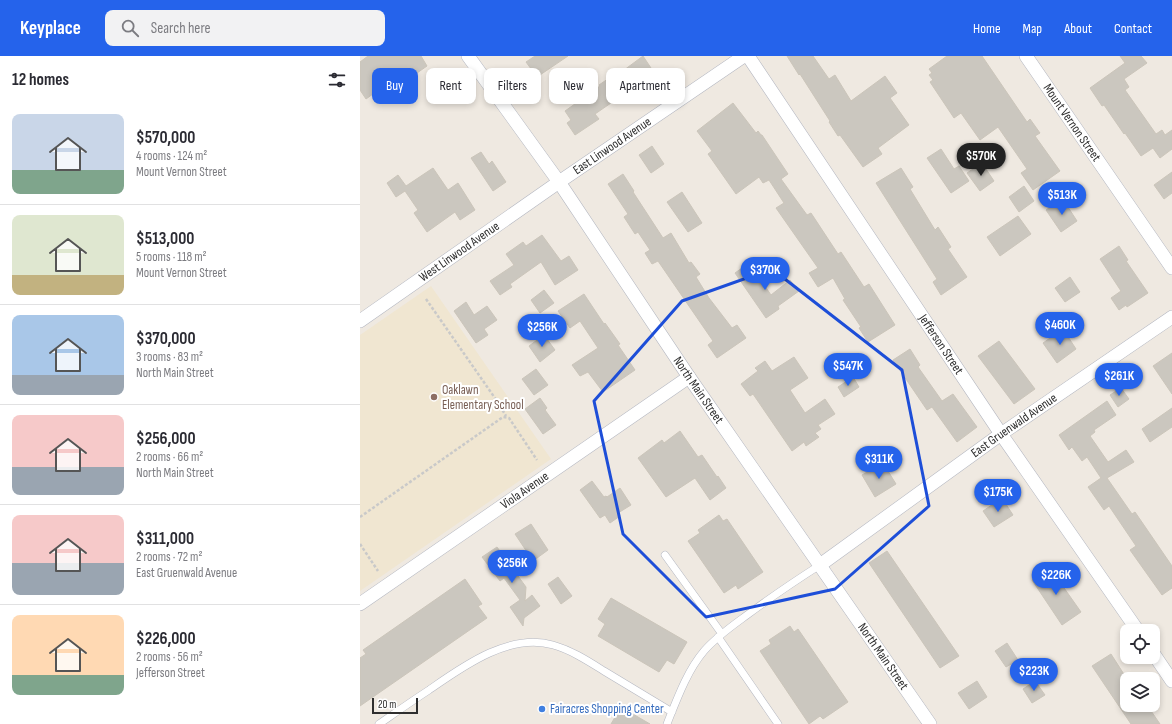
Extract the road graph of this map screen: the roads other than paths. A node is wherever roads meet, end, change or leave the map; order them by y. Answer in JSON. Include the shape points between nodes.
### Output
{"nodes":[{"id":1,"x":468,"y":56,"type":"edge"},
{"id":2,"x":744,"y":56,"type":"edge"},
{"id":3,"x":748,"y":56,"type":"edge"},
{"id":4,"x":1026,"y":56,"type":"edge"},
{"id":5,"x":559,"y":182,"type":"junction"},
{"id":6,"x":1172,"y":268,"type":"edge"},
{"id":7,"x":1172,"y":317,"type":"edge"},
{"id":8,"x":360,"y":321,"type":"edge"},
{"id":9,"x":689,"y":377,"type":"junction"},
{"id":10,"x":1001,"y":434,"type":"junction"},
{"id":11,"x":665,"y":555,"type":"dead end"},
{"id":12,"x":820,"y":564,"type":"junction"},
{"id":13,"x":360,"y":604,"type":"edge"},
{"id":14,"x":1133,"y":624,"type":"edge"},
{"id":15,"x":720,"y":636,"type":"junction"},
{"id":16,"x":1160,"y":663,"type":"edge"},
{"id":17,"x":1172,"y":681,"type":"edge"},
{"id":18,"x":672,"y":712,"type":"junction"},
{"id":19,"x":379,"y":724,"type":"edge"},
{"id":20,"x":667,"y":724,"type":"edge"},
{"id":21,"x":778,"y":724,"type":"edge"},
{"id":22,"x":930,"y":724,"type":"edge"}],
"edges":[{"from":1,"to":5,"type":"street","name":"North Main Street"},
{"from":2,"to":5,"type":"street","name":"East Linwood Avenue"},
{"from":3,"to":10,"type":"street","name":"Jefferson Street"},
{"from":4,"to":6,"type":"street","name":"Mount Vernon Street"},
{"from":5,"to":8,"type":"street","name":"West Linwood Avenue"},
{"from":5,"to":9,"type":"street","name":"North Main Street"},
{"from":7,"to":10,"type":"street","name":"East Gruenwald Avenue"},
{"from":9,"to":12,"type":"street","name":"North Main Street"},
{"from":9,"to":13,"type":"street","name":"Viola Avenue"},
{"from":10,"to":12,"type":"street","name":"East Gruenwald Avenue"},
{"from":10,"to":14,"type":"street","name":"Jefferson Street"},
{"from":11,"to":15,"type":"lane"},
{"from":12,"to":15,"type":"lane","via":[[769,598]]},
{"from":12,"to":22,"type":"street","name":"North Main Street"},
{"from":15,"to":18,"type":"lane","via":[[697,660]]},
{"from":15,"to":21,"type":"lane"},
{"from":16,"to":17,"type":"street"},
{"from":18,"to":19,"type":"lane","via":[[574,653],[539,642],[503,647],[486,654],[463,666]]},
{"from":18,"to":20,"type":"lane"}]}
